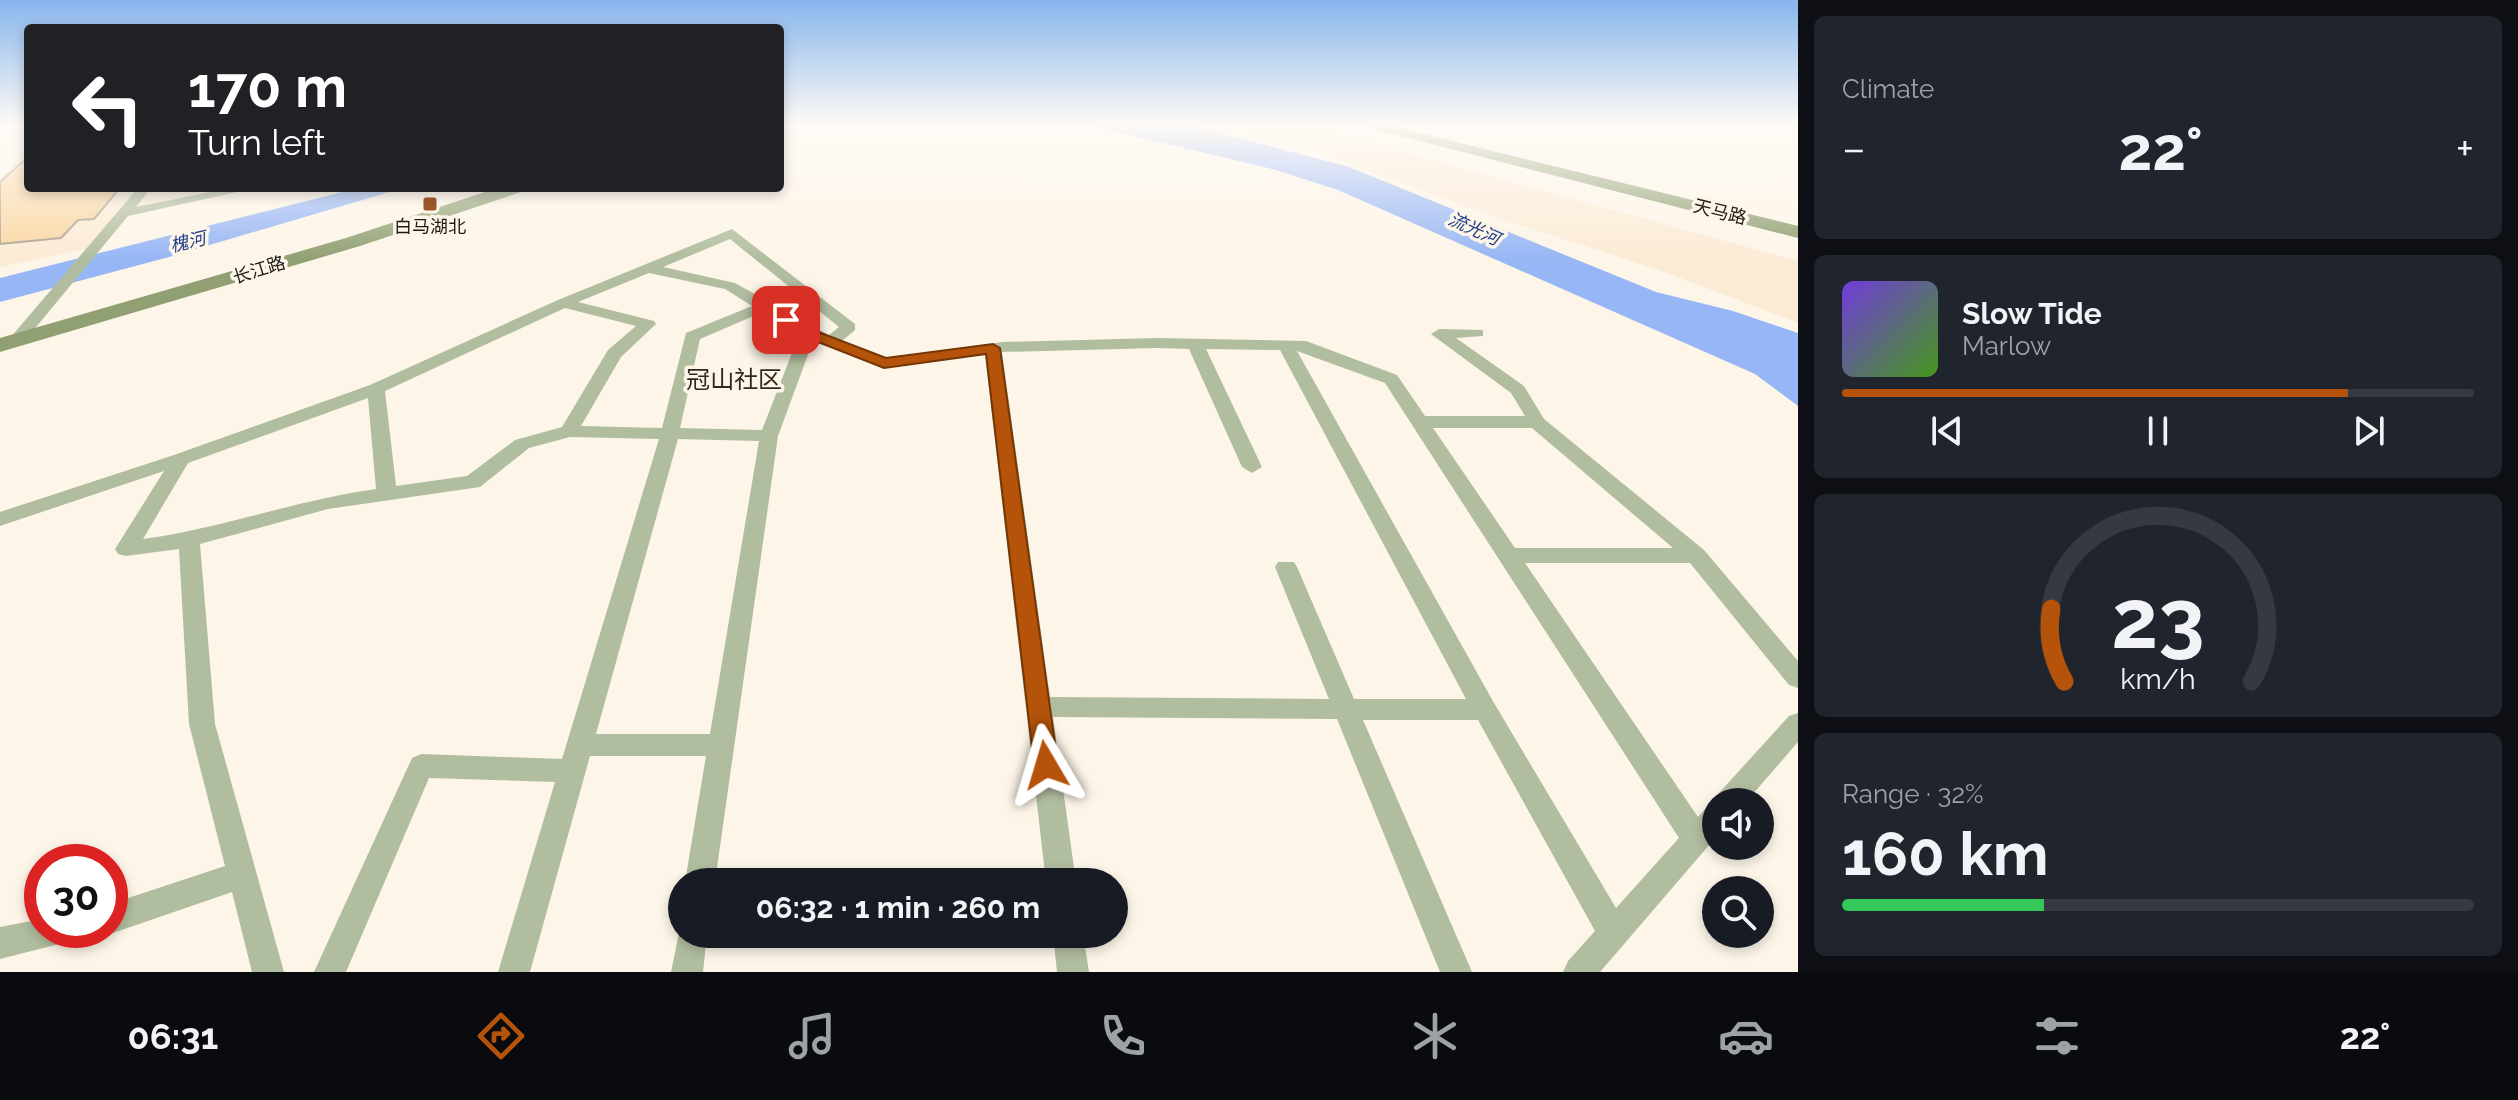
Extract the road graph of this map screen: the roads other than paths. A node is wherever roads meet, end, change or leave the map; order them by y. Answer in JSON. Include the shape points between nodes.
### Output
{"nodes":[{"id":1,"x":1561,"y":169,"type":"edge"},
{"id":2,"x":1574,"y":169,"type":"edge"},
{"id":3,"x":142,"y":192,"type":"edge"},
{"id":4,"x":229,"y":192,"type":"edge"},
{"id":5,"x":503,"y":192,"type":"edge"},
{"id":6,"x":124,"y":213,"type":"junction"},
{"id":7,"x":1798,"y":224,"type":"edge"},
{"id":8,"x":1798,"y":232,"type":"edge"},
{"id":9,"x":647,"y":268,"type":"junction"},
{"id":10,"x":563,"y":303,"type":"junction"},
{"id":11,"x":764,"y":306,"type":"junction"},
{"id":12,"x":808,"y":333,"type":"junction"},
{"id":13,"x":1477,"y":333,"type":"dead end"},
{"id":14,"x":831,"y":342,"type":"junction"},
{"id":15,"x":8,"y":343,"type":"edge"},
{"id":16,"x":1195,"y":344,"type":"junction"},
{"id":17,"x":1286,"y":346,"type":"junction"},
{"id":18,"x":993,"y":348,"type":"junction"},
{"id":19,"x":376,"y":389,"type":"junction"},
{"id":20,"x":1419,"y":422,"type":"junction"},
{"id":21,"x":1537,"y":422,"type":"junction"},
{"id":22,"x":569,"y":431,"type":"junction"},
{"id":23,"x":670,"y":433,"type":"junction"},
{"id":24,"x":769,"y":436,"type":"junction"},
{"id":25,"x":181,"y":459,"type":"junction"},
{"id":26,"x":1252,"y":467,"type":"dead end"},
{"id":27,"x":387,"y":494,"type":"junction"},
{"id":28,"x":0,"y":519,"type":"edge"},
{"id":29,"x":189,"y":540,"type":"junction"},
{"id":30,"x":1696,"y":555,"type":"junction"},
{"id":31,"x":1509,"y":556,"type":"junction"},
{"id":32,"x":1286,"y":567,"type":"dead end"},
{"id":33,"x":1798,"y":678,"type":"edge"},
{"id":34,"x":1038,"y":707,"type":"junction"},
{"id":35,"x":1344,"y":709,"type":"junction"},
{"id":36,"x":1485,"y":710,"type":"junction"},
{"id":37,"x":1798,"y":724,"type":"edge"},
{"id":38,"x":721,"y":745,"type":"junction"},
{"id":39,"x":576,"y":758,"type":"junction"},
{"id":40,"x":1741,"y":788,"type":"edge"},
{"id":41,"x":1702,"y":822,"type":"edge"},
{"id":42,"x":1702,"y":833,"type":"edge"},
{"id":43,"x":702,"y":868,"type":"edge"},
{"id":44,"x":1059,"y":868,"type":"edge"},
{"id":45,"x":242,"y":875,"type":"junction"},
{"id":46,"x":128,"y":913,"type":"edge"},
{"id":47,"x":1614,"y":934,"type":"junction"},
{"id":48,"x":24,"y":938,"type":"edge"},
{"id":49,"x":0,"y":943,"type":"edge"},
{"id":50,"x":690,"y":948,"type":"edge"},
{"id":51,"x":1070,"y":948,"type":"edge"},
{"id":52,"x":268,"y":972,"type":"edge"},
{"id":53,"x":330,"y":972,"type":"edge"},
{"id":54,"x":514,"y":972,"type":"edge"},
{"id":55,"x":687,"y":972,"type":"edge"},
{"id":56,"x":1073,"y":972,"type":"edge"},
{"id":57,"x":1456,"y":972,"type":"edge"},
{"id":58,"x":1579,"y":972,"type":"edge"}],
"edges":[{"from":1,"to":8,"type":"main road","name":"天马路"},
{"from":2,"to":7,"type":"main road","name":"天马路"},
{"from":3,"to":6,"type":"street"},
{"from":4,"to":6,"type":"street"},
{"from":5,"to":15,"type":"main road","name":"长江路"},
{"from":6,"to":15,"type":"street"},
{"from":9,"to":10,"type":"street"},
{"from":9,"to":11,"type":"street","via":[[730,286]]},
{"from":9,"to":14,"type":"street","via":[[732,233],[849,327]]},
{"from":10,"to":19,"type":"street"},
{"from":10,"to":22,"type":"street","via":[[648,324],[614,354]]},
{"from":11,"to":12,"type":"street"},
{"from":11,"to":23,"type":"street","via":[[692,336]]},
{"from":12,"to":14,"type":"street"},
{"from":12,"to":24,"type":"street"},
{"from":13,"to":21,"type":"street","via":[[1439,334],[1518,390]]},
{"from":14,"to":18,"type":"street","via":[[884,363]]},
{"from":16,"to":17,"type":"street"},
{"from":16,"to":18,"type":"street"},
{"from":16,"to":26,"type":"street"},
{"from":17,"to":20,"type":"street","via":[[1306,346],[1391,379]]},
{"from":17,"to":36,"type":"street"},
{"from":18,"to":34,"type":"street"},
{"from":19,"to":25,"type":"street"},
{"from":19,"to":27,"type":"street"},
{"from":20,"to":21,"type":"street"},
{"from":20,"to":31,"type":"street"},
{"from":21,"to":30,"type":"street"},
{"from":22,"to":23,"type":"street"},
{"from":22,"to":27,"type":"street","via":[[522,444],[473,482]]},
{"from":23,"to":24,"type":"street"},
{"from":23,"to":39,"type":"street"},
{"from":24,"to":38,"type":"street"},
{"from":25,"to":28,"type":"street"},
{"from":25,"to":29,"type":"street","via":[[126,549]]},
{"from":27,"to":29,"type":"street","via":[[328,502]]},
{"from":29,"to":45,"type":"street","via":[[202,724]]},
{"from":30,"to":31,"type":"street"},
{"from":30,"to":33,"type":"street"},
{"from":31,"to":41,"type":"street"},
{"from":32,"to":35,"type":"street"},
{"from":34,"to":35,"type":"street"},
{"from":34,"to":44,"type":"street"},
{"from":35,"to":36,"type":"street"},
{"from":35,"to":57,"type":"street"},
{"from":36,"to":47,"type":"street"},
{"from":37,"to":40,"type":"street"},
{"from":38,"to":39,"type":"street"},
{"from":38,"to":43,"type":"street"},
{"from":39,"to":53,"type":"street","via":[[421,766]]},
{"from":39,"to":54,"type":"street"},
{"from":42,"to":47,"type":"street"},
{"from":45,"to":46,"type":"street"},
{"from":45,"to":52,"type":"street"},
{"from":47,"to":58,"type":"street"},
{"from":48,"to":49,"type":"street"},
{"from":50,"to":55,"type":"street"},
{"from":51,"to":56,"type":"street"}]}
